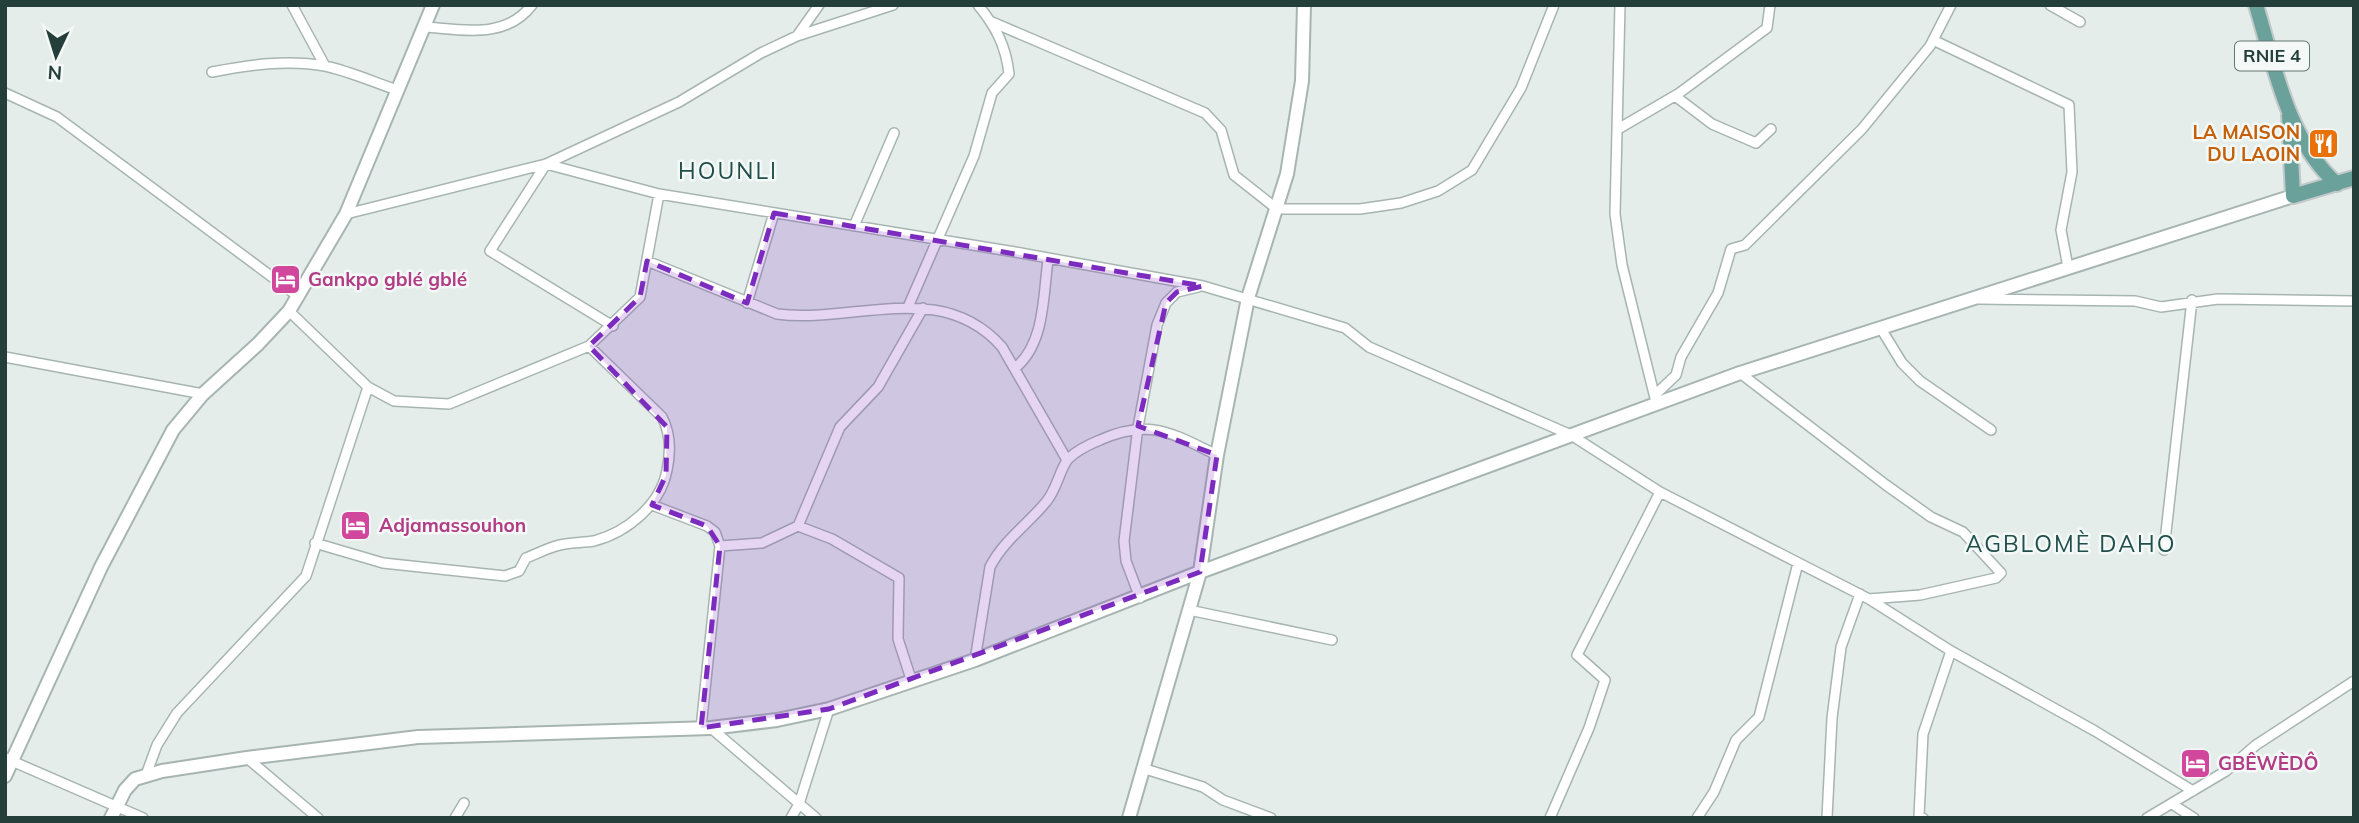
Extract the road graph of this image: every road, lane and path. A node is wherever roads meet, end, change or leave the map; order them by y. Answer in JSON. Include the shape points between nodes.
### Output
{"nodes":[{"id":1,"x":292,"y":5,"type":"edge"},
{"id":2,"x":433,"y":5,"type":"edge"},
{"id":3,"x":532,"y":5,"type":"edge"},
{"id":4,"x":819,"y":5,"type":"edge"},
{"id":5,"x":892,"y":5,"type":"edge"},
{"id":6,"x":978,"y":5,"type":"edge"},
{"id":7,"x":1304,"y":5,"type":"edge"},
{"id":8,"x":1554,"y":5,"type":"edge"},
{"id":9,"x":1770,"y":5,"type":"edge"},
{"id":10,"x":1951,"y":5,"type":"edge"},
{"id":11,"x":2050,"y":5,"type":"edge"},
{"id":12,"x":2256,"y":5,"type":"edge"},
{"id":13,"x":1617,"y":6,"type":"edge"},
{"id":14,"x":992,"y":22,"type":"junction"},
{"id":15,"x":2080,"y":22,"type":"dead end"},
{"id":16,"x":426,"y":27,"type":"junction"},
{"id":17,"x":797,"y":36,"type":"junction"},
{"id":18,"x":1933,"y":40,"type":"junction"},
{"id":19,"x":325,"y":66,"type":"junction"},
{"id":20,"x":212,"y":72,"type":"dead end"},
{"id":21,"x":397,"y":90,"type":"junction"},
{"id":22,"x":5,"y":93,"type":"edge"},
{"id":23,"x":1675,"y":96,"type":"junction"},
{"id":24,"x":2288,"y":107,"type":"junction"},
{"id":25,"x":1618,"y":129,"type":"junction"},
{"id":26,"x":1771,"y":129,"type":"dead end"},
{"id":27,"x":894,"y":133,"type":"dead end"},
{"id":28,"x":546,"y":164,"type":"junction"},
{"id":29,"x":2354,"y":178,"type":"edge"},
{"id":30,"x":2337,"y":184,"type":"junction"},
{"id":31,"x":659,"y":194,"type":"junction"},
{"id":32,"x":2293,"y":196,"type":"junction"},
{"id":33,"x":1277,"y":209,"type":"junction"},
{"id":34,"x":774,"y":213,"type":"junction"},
{"id":35,"x":346,"y":214,"type":"junction"},
{"id":36,"x":854,"y":226,"type":"junction"},
{"id":37,"x":937,"y":240,"type":"junction"},
{"id":38,"x":1048,"y":260,"type":"junction"},
{"id":39,"x":647,"y":261,"type":"junction"},
{"id":40,"x":2068,"y":267,"type":"junction"},
{"id":41,"x":1203,"y":286,"type":"junction"},
{"id":42,"x":299,"y":297,"type":"junction"},
{"id":43,"x":1248,"y":298,"type":"junction"},
{"id":44,"x":1966,"y":299,"type":"junction"},
{"id":45,"x":2192,"y":300,"type":"junction"},
{"id":46,"x":2354,"y":301,"type":"edge"},
{"id":47,"x":747,"y":303,"type":"junction"},
{"id":48,"x":908,"y":307,"type":"junction"},
{"id":49,"x":923,"y":308,"type":"junction"},
{"id":50,"x":289,"y":311,"type":"junction"},
{"id":51,"x":613,"y":326,"type":"junction"},
{"id":52,"x":1880,"y":327,"type":"junction"},
{"id":53,"x":589,"y":346,"type":"junction"},
{"id":54,"x":5,"y":357,"type":"edge"},
{"id":55,"x":1015,"y":368,"type":"junction"},
{"id":56,"x":1740,"y":373,"type":"junction"},
{"id":57,"x":368,"y":387,"type":"junction"},
{"id":58,"x":203,"y":394,"type":"junction"},
{"id":59,"x":1655,"y":399,"type":"junction"},
{"id":60,"x":1138,"y":427,"type":"junction"},
{"id":61,"x":1991,"y":429,"type":"dead end"},
{"id":62,"x":1571,"y":435,"type":"junction"},
{"id":63,"x":1217,"y":454,"type":"junction"},
{"id":64,"x":1068,"y":460,"type":"junction"},
{"id":65,"x":1660,"y":492,"type":"junction"},
{"id":66,"x":652,"y":505,"type":"junction"},
{"id":67,"x":798,"y":526,"type":"junction"},
{"id":68,"x":316,"y":544,"type":"junction"},
{"id":69,"x":720,"y":546,"type":"junction"},
{"id":70,"x":2164,"y":550,"type":"dead end"},
{"id":71,"x":1798,"y":563,"type":"junction"},
{"id":72,"x":1200,"y":572,"type":"junction"},
{"id":73,"x":1864,"y":597,"type":"junction"},
{"id":74,"x":1140,"y":598,"type":"junction"},
{"id":75,"x":1189,"y":610,"type":"junction"},
{"id":76,"x":1332,"y":639,"type":"dead end"},
{"id":77,"x":1951,"y":651,"type":"junction"},
{"id":78,"x":975,"y":660,"type":"junction"},
{"id":79,"x":2354,"y":681,"type":"edge"},
{"id":80,"x":912,"y":682,"type":"junction"},
{"id":81,"x":829,"y":709,"type":"junction"},
{"id":82,"x":706,"y":728,"type":"junction"},
{"id":83,"x":247,"y":758,"type":"junction"},
{"id":84,"x":8,"y":759,"type":"edge"},
{"id":85,"x":1142,"y":768,"type":"junction"},
{"id":86,"x":146,"y":775,"type":"junction"},
{"id":87,"x":5,"y":776,"type":"edge"},
{"id":88,"x":2193,"y":791,"type":"junction"},
{"id":89,"x":464,"y":803,"type":"dead end"},
{"id":90,"x":799,"y":804,"type":"junction"},
{"id":91,"x":2172,"y":804,"type":"junction"},
{"id":92,"x":117,"y":805,"type":"junction"},
{"id":93,"x":111,"y":818,"type":"edge"},
{"id":94,"x":144,"y":818,"type":"edge"},
{"id":95,"x":318,"y":818,"type":"edge"},
{"id":96,"x":455,"y":818,"type":"edge"},
{"id":97,"x":791,"y":818,"type":"edge"},
{"id":98,"x":816,"y":818,"type":"edge"},
{"id":99,"x":1129,"y":818,"type":"edge"},
{"id":100,"x":1272,"y":818,"type":"edge"},
{"id":101,"x":1550,"y":818,"type":"edge"},
{"id":102,"x":1698,"y":818,"type":"edge"},
{"id":103,"x":1827,"y":818,"type":"edge"},
{"id":104,"x":1923,"y":818,"type":"edge"},
{"id":105,"x":2147,"y":818,"type":"edge"},
{"id":106,"x":2194,"y":818,"type":"edge"}],
"edges":[{"from":1,"to":19,"type":"street"},
{"from":2,"to":16,"type":"street"},
{"from":3,"to":16,"type":"street","via":[[523,18],[495,29]]},
{"from":4,"to":17,"type":"street"},
{"from":5,"to":17,"type":"street"},
{"from":6,"to":14,"type":"street"},
{"from":7,"to":33,"type":"street","via":[[1302,81]]},
{"from":8,"to":33,"type":"street","via":[[1521,88],[1472,170],[1438,191],[1401,203],[1360,209]]},
{"from":9,"to":23,"type":"street","via":[[1767,28]]},
{"from":10,"to":18,"type":"street"},
{"from":11,"to":15,"type":"street"},
{"from":12,"to":24,"type":"main road","number":"RNIE 4"},
{"from":13,"to":25,"type":"street"},
{"from":14,"to":33,"type":"street","via":[[1205,113],[1222,130],[1234,176]]},
{"from":14,"to":37,"type":"street","via":[[1006,48],[1009,74],[992,93],[974,156]]},
{"from":16,"to":21,"type":"street"},
{"from":17,"to":28,"type":"street","via":[[679,102]]},
{"from":18,"to":40,"type":"street","via":[[2069,105],[2072,172],[2062,230]]},
{"from":18,"to":59,"type":"street","via":[[1862,129],[1745,245],[1731,249],[1718,293],[1681,357],[1676,375]]},
{"from":19,"to":20,"type":"street","via":[[284,63]]},
{"from":19,"to":21,"type":"street"},
{"from":21,"to":35,"type":"street"},
{"from":22,"to":42,"type":"street","via":[[79,132]]},
{"from":23,"to":25,"type":"street"},
{"from":23,"to":26,"type":"street","via":[[1712,124],[1756,143]]},
{"from":24,"to":30,"type":"main road","number":"RNIE 4","via":[[2308,150]]},
{"from":24,"to":32,"type":"main road","number":"RNIE 4"},
{"from":25,"to":59,"type":"street","via":[[1615,214],[1622,265]]},
{"from":27,"to":36,"type":"street"},
{"from":28,"to":31,"type":"street"},
{"from":28,"to":35,"type":"street"},
{"from":28,"to":51,"type":"street","via":[[490,251]]},
{"from":29,"to":30,"type":"main road"},
{"from":30,"to":32,"type":"main road"},
{"from":31,"to":34,"type":"street"},
{"from":31,"to":39,"type":"street"},
{"from":32,"to":40,"type":"street"},
{"from":33,"to":43,"type":"street"},
{"from":34,"to":36,"type":"street"},
{"from":34,"to":47,"type":"street"},
{"from":35,"to":42,"type":"street"},
{"from":36,"to":37,"type":"street"},
{"from":37,"to":38,"type":"street"},
{"from":37,"to":48,"type":"street"},
{"from":38,"to":41,"type":"street"},
{"from":38,"to":55,"type":"street","via":[[1035,340],[1029,357]]},
{"from":39,"to":47,"type":"street"},
{"from":39,"to":51,"type":"street","via":[[640,297]]},
{"from":40,"to":44,"type":"street"},
{"from":41,"to":43,"type":"street"},
{"from":41,"to":60,"type":"street","via":[[1177,292],[1166,303],[1157,326]]},
{"from":42,"to":50,"type":"street"},
{"from":43,"to":62,"type":"street","via":[[1345,328],[1369,347]]},
{"from":43,"to":63,"type":"street"},
{"from":44,"to":45,"type":"street","via":[[2135,301],[2161,307]]},
{"from":44,"to":52,"type":"street"},
{"from":45,"to":46,"type":"street"},
{"from":45,"to":70,"type":"street"},
{"from":47,"to":48,"type":"street","via":[[796,316]]},
{"from":48,"to":49,"type":"street"},
{"from":49,"to":55,"type":"street","via":[[949,312],[978,325]]},
{"from":49,"to":67,"type":"street","via":[[878,387],[839,427]]},
{"from":50,"to":57,"type":"street"},
{"from":50,"to":58,"type":"street"},
{"from":51,"to":53,"type":"street"},
{"from":52,"to":56,"type":"street"},
{"from":52,"to":61,"type":"street","via":[[1920,382]]},
{"from":53,"to":57,"type":"street","via":[[449,404],[394,401]]},
{"from":53,"to":66,"type":"street","via":[[667,427],[670,456],[662,492]]},
{"from":54,"to":58,"type":"street"},
{"from":55,"to":64,"type":"street"},
{"from":56,"to":59,"type":"street"},
{"from":56,"to":73,"type":"street","via":[[1886,485],[1931,517],[1962,532],[2001,573],[1996,579],[1920,596]]},
{"from":57,"to":68,"type":"street"},
{"from":58,"to":84,"type":"street","via":[[173,430],[151,470]]},
{"from":59,"to":62,"type":"street"},
{"from":60,"to":63,"type":"street"},
{"from":60,"to":64,"type":"street","via":[[1093,442]]},
{"from":60,"to":74,"type":"street","via":[[1124,541]]},
{"from":62,"to":65,"type":"street"},
{"from":62,"to":72,"type":"street"},
{"from":63,"to":72,"type":"street"},
{"from":64,"to":78,"type":"street","via":[[1047,501],[990,567]]},
{"from":65,"to":71,"type":"street"},
{"from":65,"to":101,"type":"street","via":[[1577,655],[1605,680]]},
{"from":66,"to":68,"type":"street","via":[[608,536],[556,546],[526,558],[519,571],[505,576],[383,564]]},
{"from":66,"to":69,"type":"street","via":[[708,526]]},
{"from":67,"to":69,"type":"street","via":[[762,543]]},
{"from":67,"to":80,"type":"street","via":[[841,544],[899,578],[898,639]]},
{"from":68,"to":86,"type":"street","via":[[306,576],[177,713]]},
{"from":69,"to":82,"type":"street"},
{"from":71,"to":73,"type":"street"},
{"from":71,"to":102,"type":"street","via":[[1759,717],[1737,740]]},
{"from":72,"to":74,"type":"street"},
{"from":72,"to":75,"type":"street"},
{"from":73,"to":77,"type":"street"},
{"from":73,"to":103,"type":"street","via":[[1841,647]]},
{"from":74,"to":78,"type":"street"},
{"from":75,"to":76,"type":"street"},
{"from":75,"to":85,"type":"street"},
{"from":77,"to":88,"type":"street"},
{"from":77,"to":104,"type":"street","via":[[1922,743],[1919,816]]},
{"from":78,"to":80,"type":"street"},
{"from":79,"to":88,"type":"street"},
{"from":80,"to":81,"type":"street"},
{"from":81,"to":82,"type":"street"},
{"from":81,"to":90,"type":"street"},
{"from":82,"to":83,"type":"street","via":[[418,737]]},
{"from":82,"to":90,"type":"street"},
{"from":83,"to":86,"type":"street"},
{"from":83,"to":95,"type":"street"},
{"from":84,"to":87,"type":"street"},
{"from":84,"to":92,"type":"street"},
{"from":85,"to":99,"type":"street"},
{"from":85,"to":100,"type":"street","via":[[1203,787],[1223,800]]},
{"from":86,"to":92,"type":"street","via":[[129,784]]},
{"from":88,"to":91,"type":"street"},
{"from":89,"to":96,"type":"street"},
{"from":90,"to":97,"type":"street"},
{"from":90,"to":98,"type":"street"},
{"from":91,"to":105,"type":"street"},
{"from":91,"to":106,"type":"street"},
{"from":92,"to":93,"type":"street"},
{"from":92,"to":94,"type":"street"}]}
